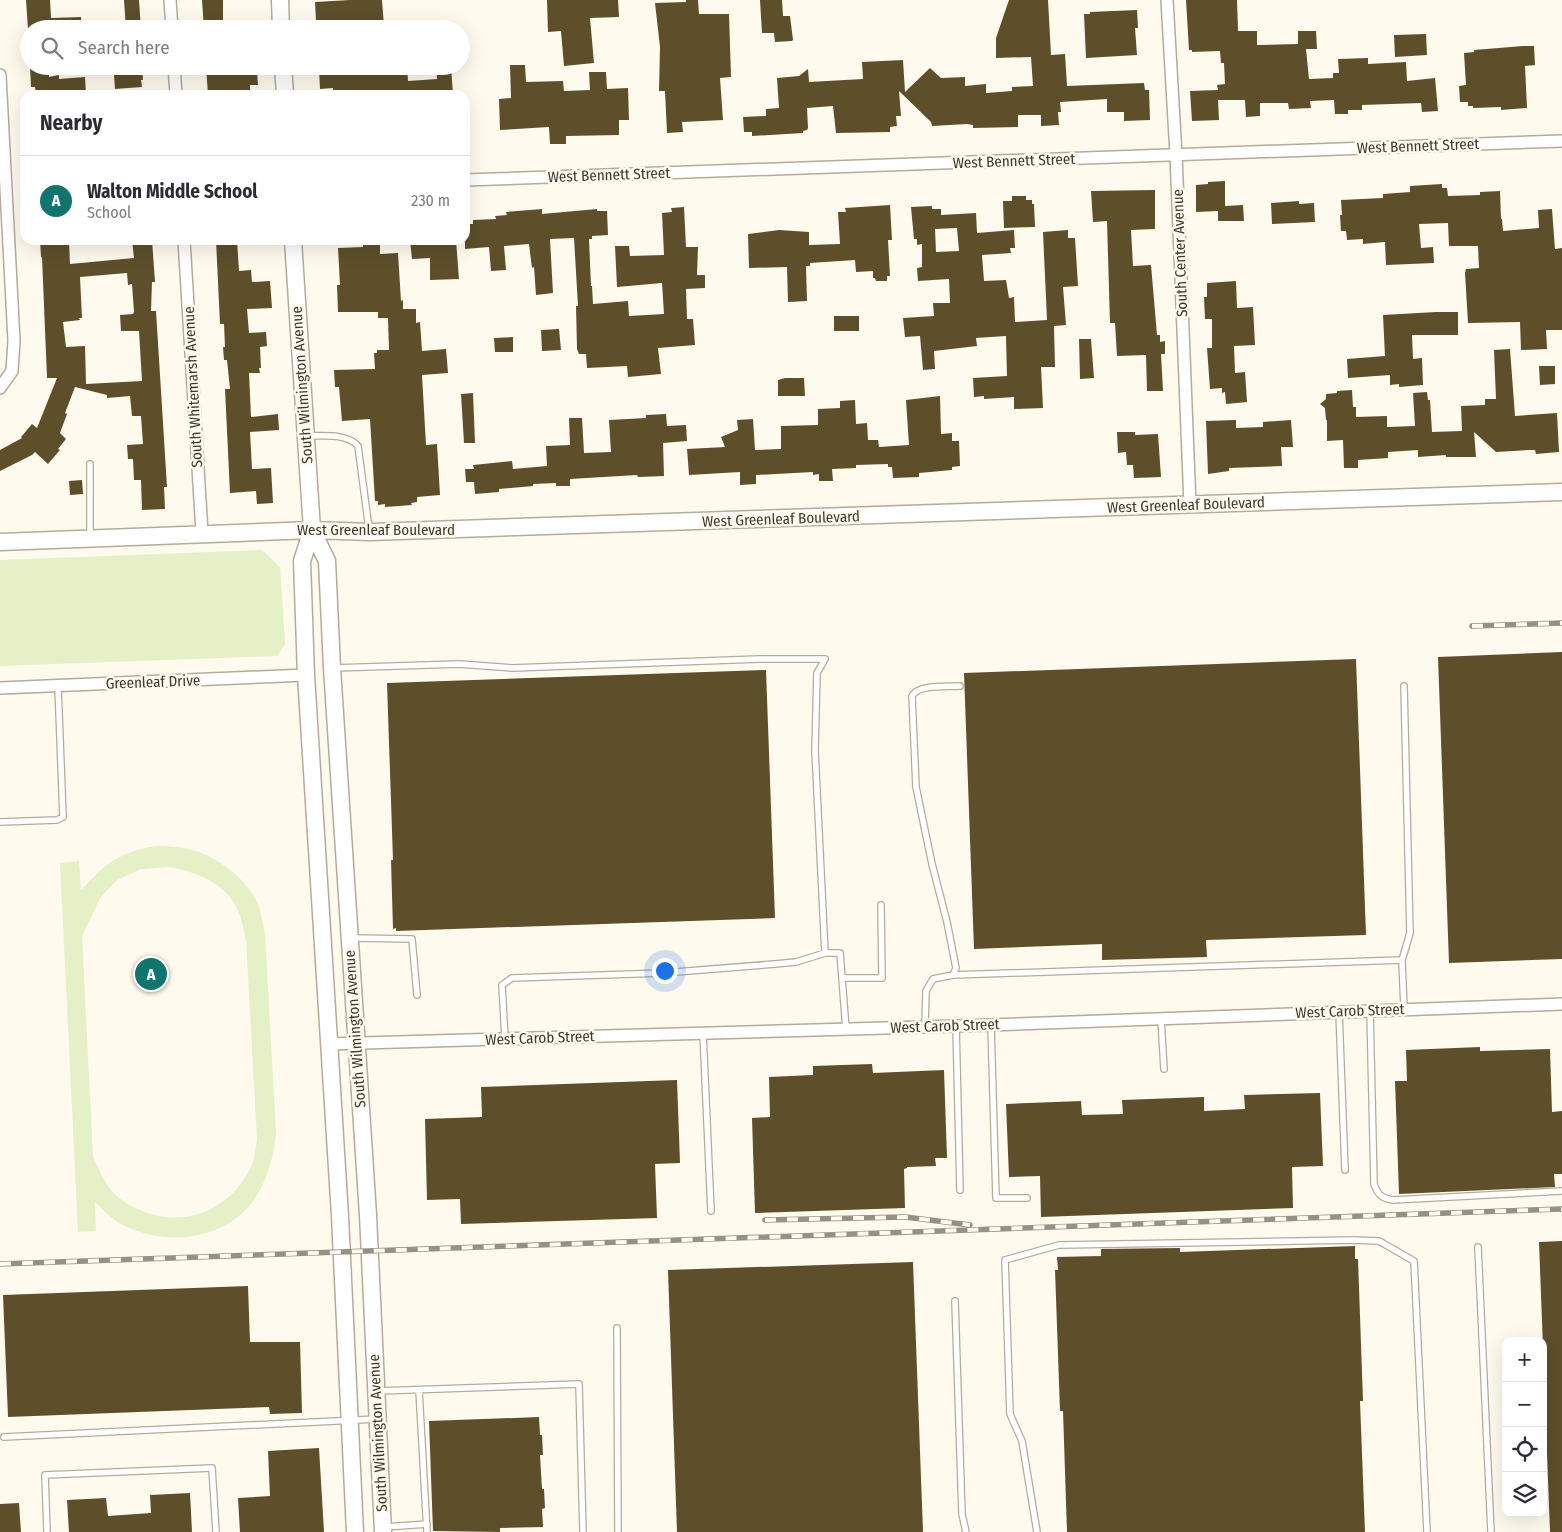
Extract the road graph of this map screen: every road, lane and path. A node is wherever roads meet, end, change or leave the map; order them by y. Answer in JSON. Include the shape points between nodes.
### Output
{"nodes":[{"id":1,"x":170,"y":0,"type":"edge"},
{"id":2,"x":280,"y":0,"type":"edge"},
{"id":3,"x":1167,"y":0,"type":"edge"},
{"id":4,"x":171,"y":20,"type":"edge"},
{"id":5,"x":281,"y":20,"type":"edge"},
{"id":6,"x":0,"y":75,"type":"edge"},
{"id":7,"x":175,"y":75,"type":"edge"},
{"id":8,"x":284,"y":75,"type":"edge"},
{"id":9,"x":176,"y":90,"type":"edge"},
{"id":10,"x":285,"y":90,"type":"edge"},
{"id":11,"x":1562,"y":141,"type":"edge"},
{"id":12,"x":1176,"y":155,"type":"junction"},
{"id":13,"x":470,"y":180,"type":"edge"},
{"id":14,"x":184,"y":245,"type":"edge"},
{"id":15,"x":293,"y":245,"type":"edge"},
{"id":16,"x":0,"y":388,"type":"edge"},
{"id":17,"x":305,"y":436,"type":"junction"},
{"id":18,"x":90,"y":464,"type":"dead end"},
{"id":19,"x":1562,"y":492,"type":"edge"},
{"id":20,"x":1190,"y":505,"type":"junction"},
{"id":21,"x":312,"y":530,"type":"junction"},
{"id":22,"x":370,"y":532,"type":"junction"},
{"id":23,"x":202,"y":534,"type":"junction"},
{"id":24,"x":90,"y":538,"type":"junction"},
{"id":25,"x":0,"y":542,"type":"edge"},
{"id":26,"x":332,"y":668,"type":"junction"},
{"id":27,"x":306,"y":675,"type":"junction"},
{"id":28,"x":58,"y":686,"type":"junction"},
{"id":29,"x":960,"y":686,"type":"dead end"},
{"id":30,"x":1404,"y":686,"type":"dead end"},
{"id":31,"x":0,"y":688,"type":"edge"},
{"id":32,"x":0,"y":822,"type":"edge"},
{"id":33,"x":881,"y":905,"type":"dead end"},
{"id":34,"x":349,"y":938,"type":"junction"},
{"id":35,"x":825,"y":953,"type":"junction"},
{"id":36,"x":1402,"y":960,"type":"junction"},
{"id":37,"x":953,"y":975,"type":"junction"},
{"id":38,"x":842,"y":978,"type":"junction"},
{"id":39,"x":417,"y":995,"type":"dead end"},
{"id":40,"x":1562,"y":1004,"type":"edge"},
{"id":41,"x":1404,"y":1009,"type":"junction"},
{"id":42,"x":1370,"y":1011,"type":"junction"},
{"id":43,"x":1339,"y":1012,"type":"junction"},
{"id":44,"x":1161,"y":1018,"type":"junction"},
{"id":45,"x":991,"y":1025,"type":"junction"},
{"id":46,"x":925,"y":1026,"type":"junction"},
{"id":47,"x":956,"y":1026,"type":"junction"},
{"id":48,"x":846,"y":1029,"type":"junction"},
{"id":49,"x":703,"y":1033,"type":"junction"},
{"id":50,"x":505,"y":1039,"type":"junction"},
{"id":51,"x":356,"y":1043,"type":"junction"},
{"id":52,"x":328,"y":1044,"type":"junction"},
{"id":53,"x":1164,"y":1069,"type":"dead end"},
{"id":54,"x":1345,"y":1170,"type":"dead end"},
{"id":55,"x":960,"y":1190,"type":"dead end"},
{"id":56,"x":1562,"y":1191,"type":"edge"},
{"id":57,"x":1027,"y":1198,"type":"dead end"},
{"id":58,"x":711,"y":1211,"type":"dead end"},
{"id":59,"x":1478,"y":1247,"type":"dead end"},
{"id":60,"x":955,"y":1301,"type":"dead end"},
{"id":61,"x":617,"y":1328,"type":"dead end"},
{"id":62,"x":419,"y":1390,"type":"junction"},
{"id":63,"x":376,"y":1391,"type":"junction"},
{"id":64,"x":377,"y":1419,"type":"junction"},
{"id":65,"x":349,"y":1420,"type":"junction"},
{"id":66,"x":4,"y":1437,"type":"dead end"},
{"id":67,"x":427,"y":1524,"type":"junction"},
{"id":68,"x":383,"y":1530,"type":"edge"},
{"id":69,"x":47,"y":1532,"type":"edge"},
{"id":70,"x":216,"y":1532,"type":"edge"},
{"id":71,"x":355,"y":1532,"type":"edge"},
{"id":72,"x":427,"y":1532,"type":"edge"},
{"id":73,"x":583,"y":1532,"type":"edge"},
{"id":74,"x":618,"y":1532,"type":"edge"},
{"id":75,"x":966,"y":1532,"type":"edge"},
{"id":76,"x":1037,"y":1532,"type":"edge"},
{"id":77,"x":1427,"y":1532,"type":"edge"},
{"id":78,"x":1491,"y":1532,"type":"edge"}],
"edges":[{"from":1,"to":4,"type":"street"},
{"from":2,"to":5,"type":"main road"},
{"from":3,"to":12,"type":"street","name":"South Center Avenue"},
{"from":6,"to":16,"type":"street","via":[[14,341],[12,371]]},
{"from":7,"to":9,"type":"street"},
{"from":8,"to":10,"type":"main road"},
{"from":11,"to":12,"type":"street","name":"West Bennett Street"},
{"from":12,"to":13,"type":"street","name":"West Bennett Street"},
{"from":12,"to":20,"type":"street","name":"South Center Avenue"},
{"from":14,"to":23,"type":"street","name":"South Whitemarsh Avenue"},
{"from":15,"to":17,"type":"main road","name":"South Wilmington Avenue"},
{"from":17,"to":21,"type":"main road","name":"South Wilmington Avenue"},
{"from":17,"to":22,"type":"lane","via":[[338,436],[352,440],[358,446]]},
{"from":18,"to":24,"type":"lane"},
{"from":19,"to":20,"type":"main road","name":"West Greenleaf Boulevard"},
{"from":20,"to":22,"type":"main road","name":"West Greenleaf Boulevard"},
{"from":21,"to":22,"type":"main road","name":"West Greenleaf Boulevard"},
{"from":21,"to":23,"type":"main road","name":"West Greenleaf Boulevard"},
{"from":21,"to":26,"type":"main road","name":"South Wilmington Avenue","via":[[327,561]]},
{"from":21,"to":27,"type":"main road","name":"South Wilmington Avenue","via":[[302,561]]},
{"from":23,"to":24,"type":"main road","name":"West Greenleaf Boulevard"},
{"from":24,"to":25,"type":"main road","name":"West Greenleaf Boulevard"},
{"from":26,"to":34,"type":"main road","name":"South Wilmington Avenue"},
{"from":26,"to":35,"type":"lane","via":[[459,664],[512,668],[760,659],[825,660],[817,673],[815,750]]},
{"from":27,"to":28,"type":"street","name":"Greenleaf Drive"},
{"from":27,"to":52,"type":"main road","name":"South Wilmington Avenue"},
{"from":28,"to":31,"type":"street","name":"Greenleaf Drive"},
{"from":28,"to":32,"type":"lane","via":[[63,817],[57,820]]},
{"from":29,"to":37,"type":"lane","via":[[921,688],[912,696],[916,787],[947,922],[956,968]]},
{"from":30,"to":36,"type":"lane","via":[[1410,934]]},
{"from":33,"to":38,"type":"lane","via":[[882,978]]},
{"from":34,"to":39,"type":"lane","via":[[412,939]]},
{"from":34,"to":51,"type":"main road","name":"South Wilmington Avenue"},
{"from":35,"to":38,"type":"lane","via":[[840,953]]},
{"from":35,"to":50,"type":"lane","via":[[796,962],[663,973],[512,978],[502,984]]},
{"from":36,"to":37,"type":"lane"},
{"from":36,"to":41,"type":"lane"},
{"from":37,"to":46,"type":"lane","via":[[933,979],[926,990]]},
{"from":38,"to":48,"type":"lane"},
{"from":40,"to":41,"type":"street","name":"West Carob Street"},
{"from":41,"to":42,"type":"street","name":"West Carob Street"},
{"from":42,"to":43,"type":"street","name":"West Carob Street"},
{"from":42,"to":56,"type":"lane","via":[[1374,1184],[1378,1194],[1392,1200]]},
{"from":43,"to":44,"type":"street","name":"West Carob Street"},
{"from":43,"to":54,"type":"lane"},
{"from":44,"to":45,"type":"street","name":"West Carob Street"},
{"from":44,"to":53,"type":"lane"},
{"from":45,"to":47,"type":"street","name":"West Carob Street"},
{"from":45,"to":57,"type":"lane","via":[[996,1198]]},
{"from":46,"to":47,"type":"street","name":"West Carob Street"},
{"from":46,"to":48,"type":"street","name":"West Carob Street"},
{"from":47,"to":55,"type":"lane"},
{"from":48,"to":49,"type":"street","name":"West Carob Street"},
{"from":49,"to":50,"type":"street","name":"West Carob Street"},
{"from":49,"to":58,"type":"lane"},
{"from":50,"to":51,"type":"street","name":"West Carob Street"},
{"from":51,"to":52,"type":"street","name":"West Carob Street"},
{"from":51,"to":63,"type":"main road","name":"South Wilmington Avenue"},
{"from":52,"to":65,"type":"main road","name":"South Wilmington Avenue"},
{"from":59,"to":78,"type":"lane"},
{"from":60,"to":75,"type":"lane","via":[[962,1514]]},
{"from":61,"to":74,"type":"lane"},
{"from":62,"to":63,"type":"lane"},
{"from":62,"to":67,"type":"lane"},
{"from":62,"to":73,"type":"lane","via":[[579,1384]]},
{"from":63,"to":64,"type":"main road","name":"South Wilmington Avenue"},
{"from":64,"to":65,"type":"lane"},
{"from":64,"to":68,"type":"main road","name":"South Wilmington Avenue"},
{"from":65,"to":66,"type":"lane"},
{"from":65,"to":71,"type":"main road","name":"South Wilmington Avenue"},
{"from":67,"to":68,"type":"lane"},
{"from":67,"to":72,"type":"lane"},
{"from":69,"to":70,"type":"lane","via":[[45,1475],[212,1468]]},
{"from":76,"to":77,"type":"lane","via":[[1022,1441],[1010,1414],[1005,1260],[1059,1245],[1362,1240],[1379,1241],[1414,1261]]}]}
